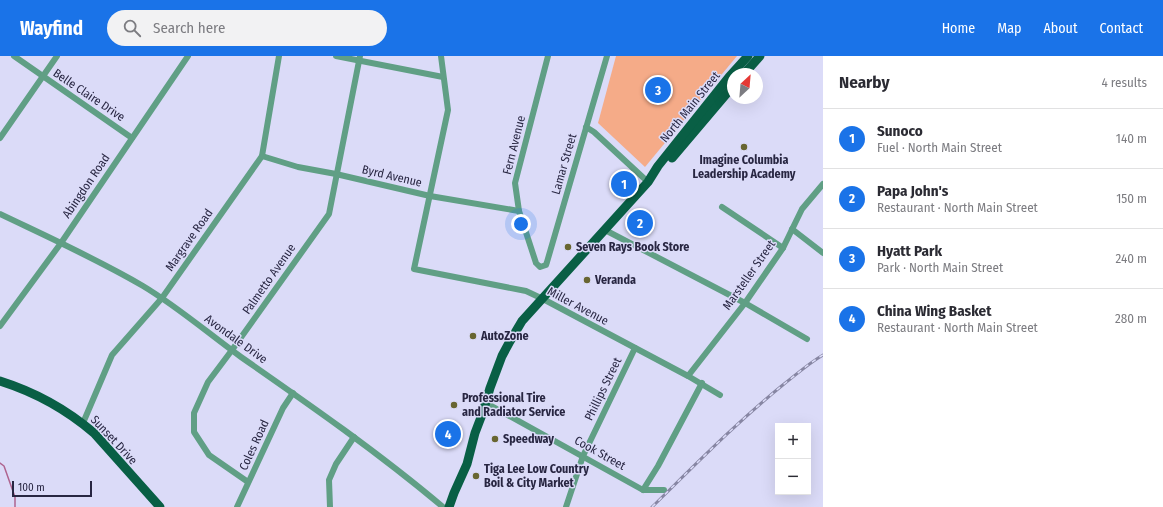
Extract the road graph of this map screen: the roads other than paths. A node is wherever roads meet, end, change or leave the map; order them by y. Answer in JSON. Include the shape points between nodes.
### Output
{"nodes":[{"id":1,"x":14,"y":56,"type":"edge"},
{"id":2,"x":57,"y":56,"type":"edge"},
{"id":3,"x":188,"y":56,"type":"edge"},
{"id":4,"x":279,"y":56,"type":"edge"},
{"id":5,"x":336,"y":56,"type":"edge"},
{"id":6,"x":441,"y":56,"type":"edge"},
{"id":7,"x":548,"y":56,"type":"edge"},
{"id":8,"x":607,"y":56,"type":"edge"},
{"id":9,"x":748,"y":56,"type":"edge"},
{"id":10,"x":760,"y":56,"type":"edge"},
{"id":11,"x":359,"y":58,"type":"edge"},
{"id":12,"x":749,"y":68,"type":"edge"},
{"id":13,"x":43,"y":76,"type":"junction"},
{"id":14,"x":443,"y":77,"type":"junction"},
{"id":15,"x":727,"y":93,"type":"edge"},
{"id":16,"x":586,"y":127,"type":"junction"},
{"id":17,"x":0,"y":138,"type":"edge"},
{"id":18,"x":132,"y":138,"type":"junction"},
{"id":19,"x":262,"y":156,"type":"junction"},
{"id":20,"x":336,"y":174,"type":"junction"},
{"id":21,"x":650,"y":178,"type":"junction"},
{"id":22,"x":823,"y":184,"type":"edge"},
{"id":23,"x":430,"y":196,"type":"junction"},
{"id":24,"x":722,"y":207,"type":"dead end"},
{"id":25,"x":519,"y":211,"type":"junction"},
{"id":26,"x":0,"y":214,"type":"edge"},
{"id":27,"x":792,"y":229,"type":"junction"},
{"id":28,"x":605,"y":230,"type":"junction"},
{"id":29,"x":61,"y":243,"type":"junction"},
{"id":30,"x":783,"y":248,"type":"junction"},
{"id":31,"x":823,"y":253,"type":"edge"},
{"id":32,"x":536,"y":263,"type":"joint"},
{"id":33,"x":162,"y":298,"type":"junction"},
{"id":34,"x":543,"y":299,"type":"junction"},
{"id":35,"x":745,"y":303,"type":"junction"},
{"id":36,"x":0,"y":326,"type":"edge"},
{"id":37,"x":807,"y":339,"type":"dead end"},
{"id":38,"x":635,"y":348,"type":"junction"},
{"id":39,"x":232,"y":350,"type":"junction"},
{"id":40,"x":688,"y":376,"type":"junction"},
{"id":41,"x":0,"y":381,"type":"edge"},
{"id":42,"x":702,"y":384,"type":"junction"},
{"id":43,"x":292,"y":393,"type":"junction"},
{"id":44,"x":720,"y":395,"type":"dead end"},
{"id":45,"x":486,"y":403,"type":"junction"},
{"id":46,"x":83,"y":423,"type":"junction"},
{"id":47,"x":354,"y":437,"type":"junction"},
{"id":48,"x":583,"y":456,"type":"junction"},
{"id":49,"x":248,"y":482,"type":"junction"},
{"id":50,"x":643,"y":490,"type":"junction"},
{"id":51,"x":664,"y":490,"type":"dead end"},
{"id":52,"x":454,"y":493,"type":"junction"},
{"id":53,"x":160,"y":507,"type":"edge"},
{"id":54,"x":237,"y":507,"type":"edge"},
{"id":55,"x":330,"y":507,"type":"edge"},
{"id":56,"x":443,"y":507,"type":"edge"},
{"id":57,"x":449,"y":507,"type":"edge"},
{"id":58,"x":566,"y":507,"type":"edge"}],
"edges":[{"from":1,"to":13,"type":"street","name":"Belle Claire Drive"},
{"from":2,"to":13,"type":"street"},
{"from":3,"to":18,"type":"street","name":"Abingdon Road"},
{"from":4,"to":19,"type":"street","name":"Margrave Road"},
{"from":5,"to":11,"type":"street"},
{"from":6,"to":14,"type":"street"},
{"from":7,"to":25,"type":"street","name":"Fern Avenue","via":[[516,183]]},
{"from":8,"to":16,"type":"street","name":"Lamar Street"},
{"from":9,"to":21,"type":"main road","name":"North Main Street"},
{"from":10,"to":12,"type":"main road"},
{"from":11,"to":14,"type":"street"},
{"from":11,"to":20,"type":"street","name":"Palmetto Avenue"},
{"from":13,"to":17,"type":"street"},
{"from":13,"to":18,"type":"street","name":"Belle Claire Drive"},
{"from":14,"to":23,"type":"street","via":[[448,110]]},
{"from":15,"to":21,"type":"main road","name":"North Main Street","via":[[668,163]]},
{"from":16,"to":21,"type":"street"},
{"from":16,"to":32,"type":"street","name":"Lamar Street","via":[[546,265],[540,267]]},
{"from":18,"to":29,"type":"street","name":"Abingdon Road"},
{"from":19,"to":20,"type":"street","name":"Byrd Avenue","via":[[298,167]]},
{"from":19,"to":33,"type":"street","name":"Margrave Road"},
{"from":20,"to":23,"type":"street","name":"Byrd Avenue"},
{"from":20,"to":39,"type":"street","name":"Palmetto Avenue","via":[[328,214]]},
{"from":21,"to":28,"type":"main road","name":"North Main Street"},
{"from":22,"to":27,"type":"street","name":"Marsteller Street","via":[[802,209]]},
{"from":23,"to":25,"type":"street","name":"Byrd Avenue"},
{"from":23,"to":34,"type":"street","name":"Miller Avenue","via":[[414,269],[526,292]]},
{"from":24,"to":30,"type":"street"},
{"from":25,"to":32,"type":"street","name":"Fern Avenue"},
{"from":26,"to":29,"type":"street","name":"Avondale Drive"},
{"from":27,"to":30,"type":"street","name":"Marsteller Street"},
{"from":27,"to":31,"type":"street"},
{"from":28,"to":34,"type":"main road","name":"North Main Street"},
{"from":28,"to":35,"type":"street"},
{"from":29,"to":33,"type":"street","name":"Avondale Drive"},
{"from":29,"to":36,"type":"street","name":"Abingdon Road"},
{"from":30,"to":35,"type":"street","name":"Marsteller Street"},
{"from":33,"to":39,"type":"street","name":"Avondale Drive"},
{"from":33,"to":46,"type":"street","name":"Margrave Road","via":[[112,355]]},
{"from":34,"to":38,"type":"street","name":"Miller Avenue"},
{"from":34,"to":45,"type":"main road","name":"North Main Street","via":[[522,321],[509,343]]},
{"from":35,"to":37,"type":"street"},
{"from":35,"to":40,"type":"street","name":"Marsteller Street"},
{"from":38,"to":40,"type":"street","name":"Miller Avenue"},
{"from":38,"to":48,"type":"street","name":"Phillips Street"},
{"from":39,"to":43,"type":"street","name":"Avondale Drive"},
{"from":39,"to":49,"type":"street","name":"Palmetto Avenue","via":[[208,382],[194,413],[194,432],[209,455]]},
{"from":40,"to":42,"type":"street","name":"Miller Avenue"},
{"from":41,"to":46,"type":"main road","name":"Sunset Drive","via":[[31,392]]},
{"from":42,"to":44,"type":"street","name":"Miller Avenue"},
{"from":42,"to":50,"type":"street"},
{"from":43,"to":47,"type":"street","name":"Avondale Drive"},
{"from":43,"to":49,"type":"street","name":"Coles Road"},
{"from":45,"to":48,"type":"street","name":"Cook Street"},
{"from":45,"to":52,"type":"main road","name":"North Main Street","via":[[467,464]]},
{"from":46,"to":53,"type":"main road","name":"Sunset Drive"},
{"from":47,"to":55,"type":"street","via":[[329,480]]},
{"from":47,"to":56,"type":"street","name":"Avondale Drive"},
{"from":48,"to":50,"type":"street","name":"Cook Street"},
{"from":48,"to":58,"type":"street","name":"Phillips Street"},
{"from":49,"to":54,"type":"street","name":"Coles Road"},
{"from":50,"to":51,"type":"street","name":"Cook Street"},
{"from":52,"to":56,"type":"main road","name":"North Main Street"},
{"from":52,"to":57,"type":"main road","name":"North Main Street"}]}
